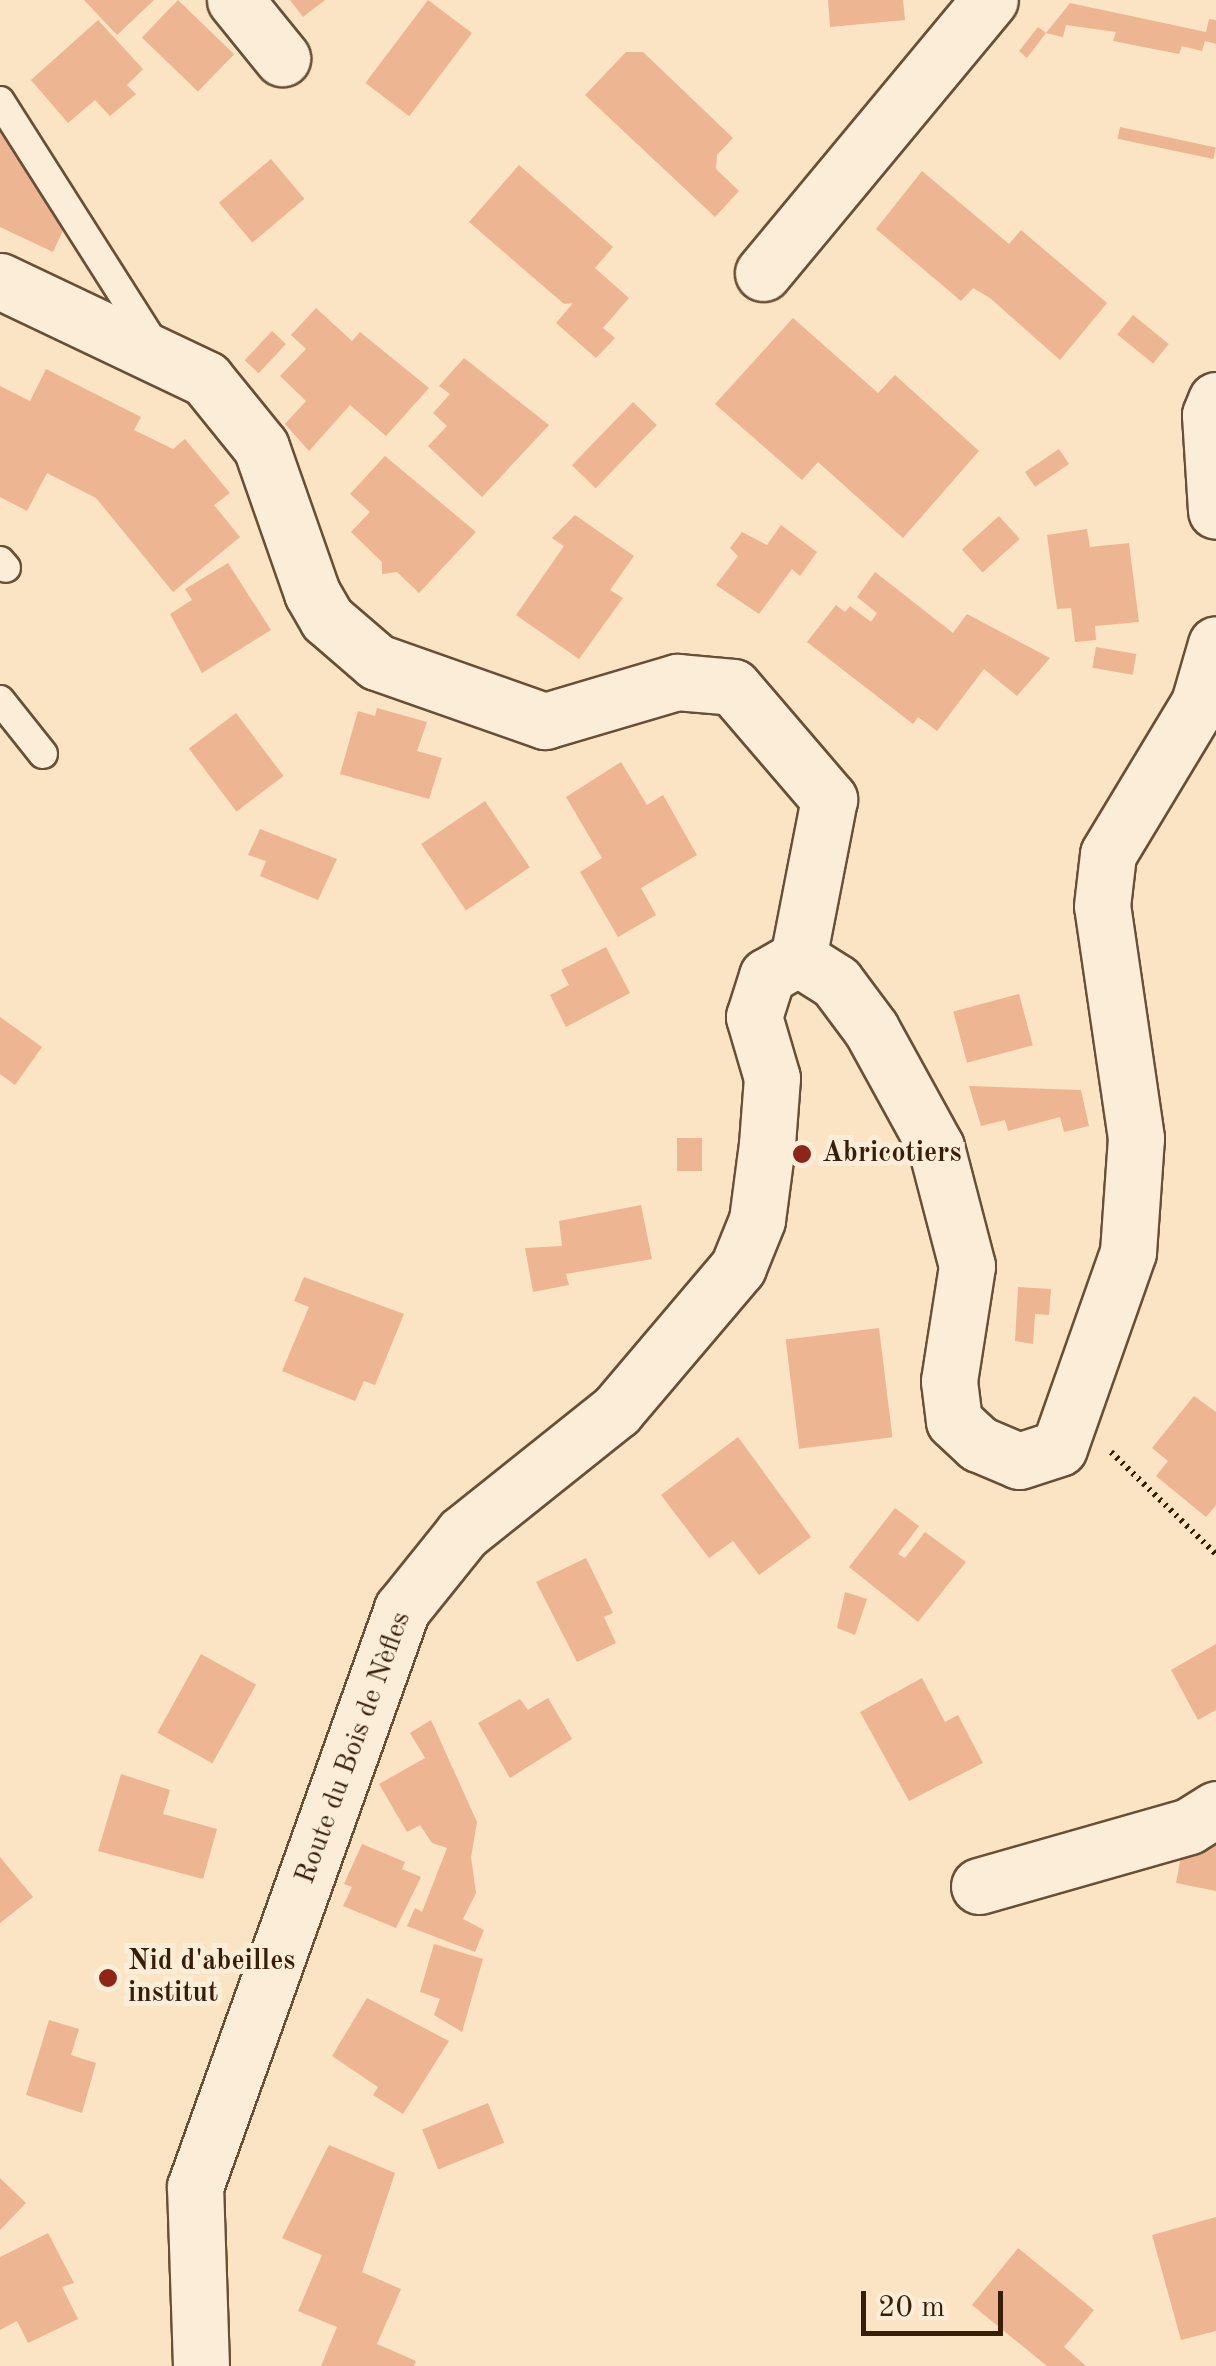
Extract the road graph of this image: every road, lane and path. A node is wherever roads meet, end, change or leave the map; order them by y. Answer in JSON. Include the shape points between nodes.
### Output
{"nodes":[{"id":1,"x":235,"y":0,"type":"edge"},
{"id":2,"x":990,"y":0,"type":"edge"},
{"id":3,"x":282,"y":58,"type":"dead end"},
{"id":4,"x":0,"y":101,"type":"edge"},
{"id":5,"x":763,"y":273,"type":"dead end"},
{"id":6,"x":0,"y":281,"type":"edge"},
{"id":7,"x":165,"y":360,"type":"junction"},
{"id":8,"x":1216,"y":400,"type":"edge"},
{"id":9,"x":1216,"y":511,"type":"edge"},
{"id":10,"x":1216,"y":644,"type":"edge"},
{"id":11,"x":0,"y":700,"type":"edge"},
{"id":12,"x":43,"y":754,"type":"dead end"},
{"id":13,"x":798,"y":958,"type":"junction"},
{"id":14,"x":1074,"y":1416,"type":"junction"},
{"id":15,"x":1216,"y":1554,"type":"edge"},
{"id":16,"x":1216,"y":1808,"type":"edge"},
{"id":17,"x":979,"y":1886,"type":"dead end"},
{"id":18,"x":201,"y":2366,"type":"edge"}],
"edges":[{"from":1,"to":3,"type":"street"},
{"from":2,"to":5,"type":"street"},
{"from":4,"to":7,"type":"lane"},
{"from":6,"to":7,"type":"street"},
{"from":7,"to":13,"type":"street","via":[[206,380],[261,446],[312,592],[348,643],[377,662],[545,721],[677,682],[733,687],[830,799]]},
{"from":8,"to":9,"type":"street","via":[[1210,415]]},
{"from":10,"to":14,"type":"street","via":[[1198,702],[1108,854],[1102,906],[1136,1138],[1128,1252]]},
{"from":11,"to":12,"type":"lane"},
{"from":13,"to":14,"type":"street","via":[[853,1000],[936,1147],[967,1266],[950,1382],[954,1421],[980,1444],[1019,1461],[1058,1448]]},
{"from":13,"to":18,"type":"street","name":"Route du Bois de Nèfles","via":[[767,976],[754,1017],[772,1078],[758,1220],[738,1267],[616,1411],[463,1533],[402,1608],[195,2187]]},
{"from":14,"to":15,"type":"path"},
{"from":16,"to":17,"type":"street","via":[[1189,1826]]}]}
